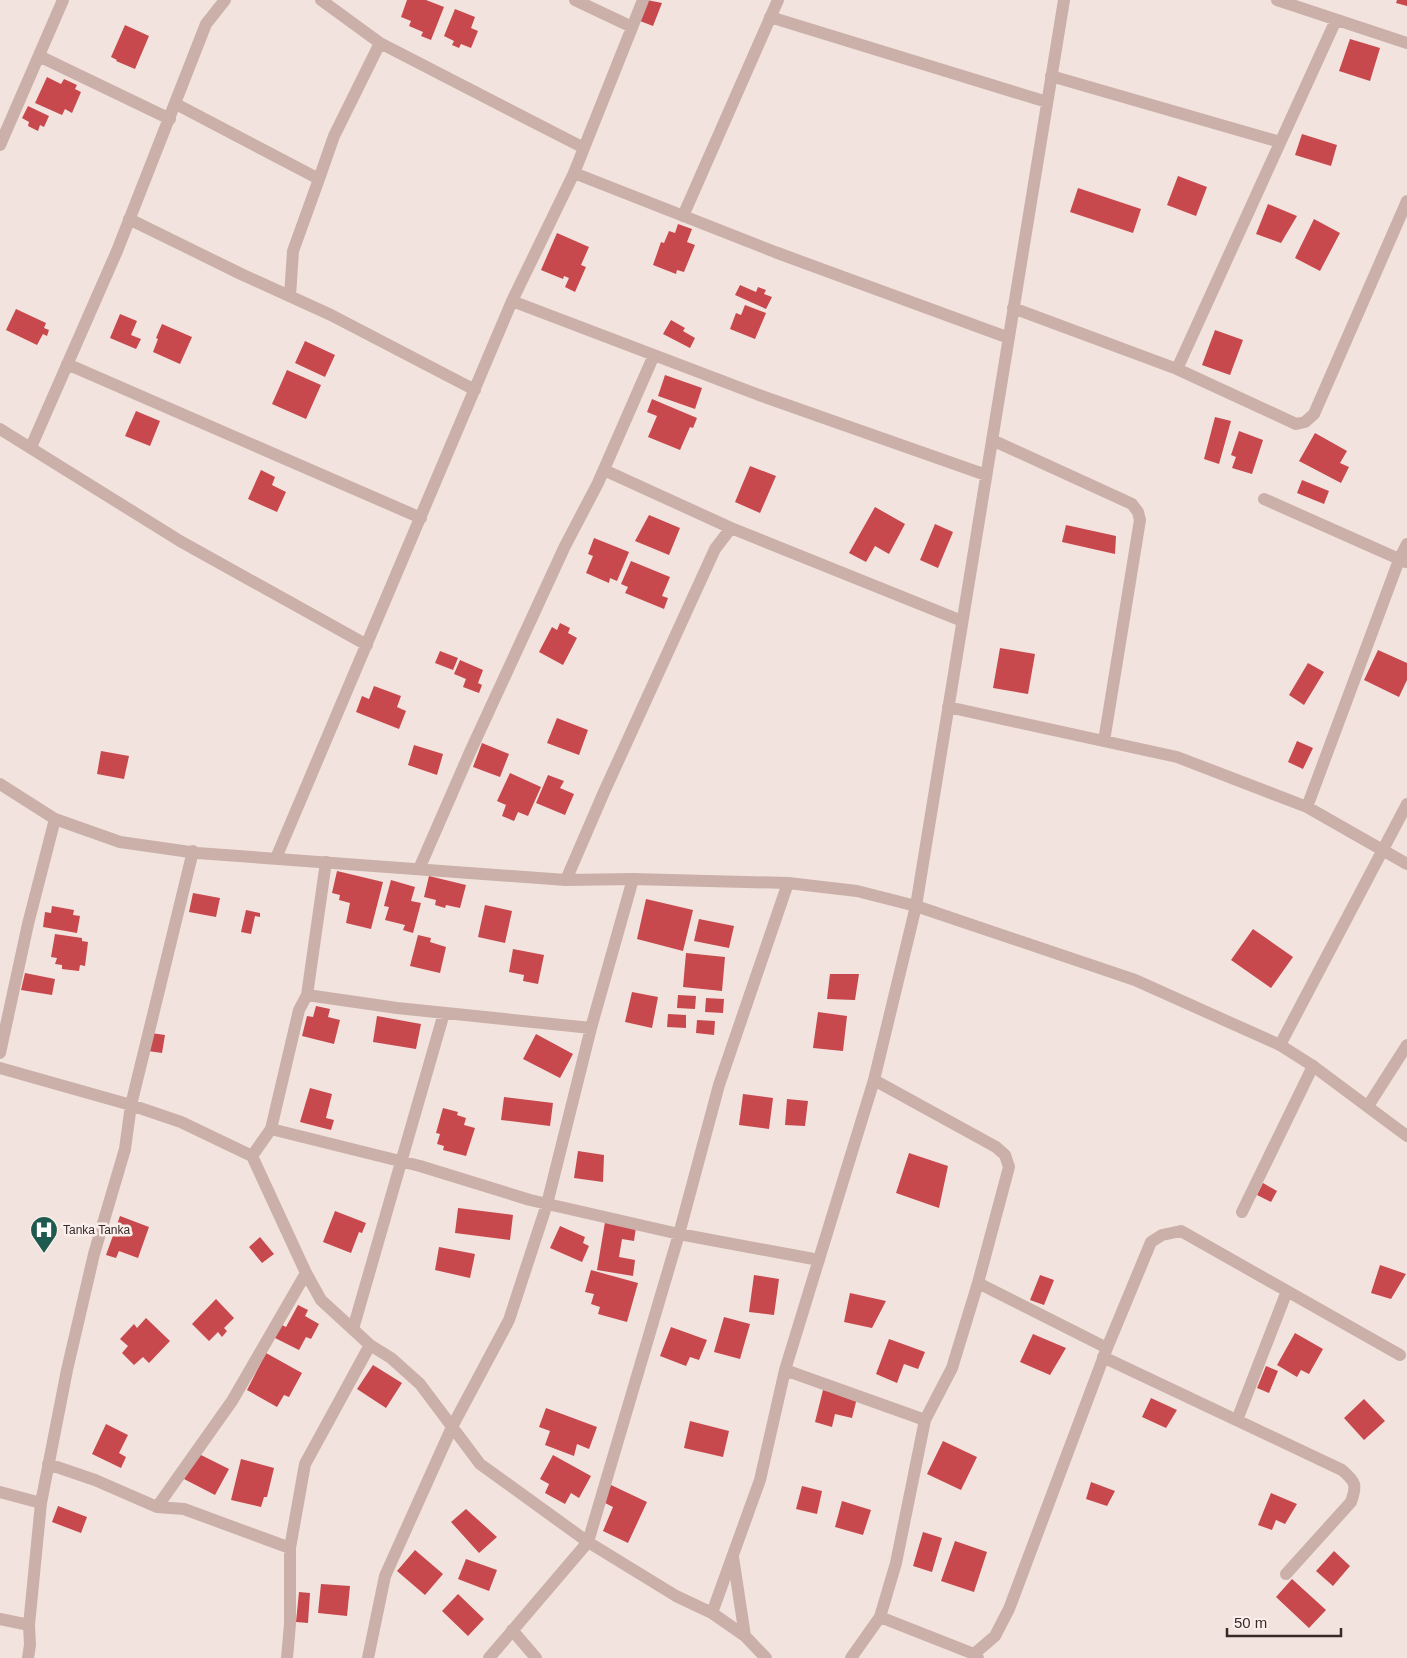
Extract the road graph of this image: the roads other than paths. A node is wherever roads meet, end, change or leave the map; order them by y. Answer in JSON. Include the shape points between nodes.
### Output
{"nodes":[{"id":1,"x":63,"y":0,"type":"edge"},
{"id":2,"x":225,"y":0,"type":"edge"},
{"id":3,"x":321,"y":0,"type":"edge"},
{"id":4,"x":575,"y":0,"type":"edge"},
{"id":5,"x":643,"y":0,"type":"edge"},
{"id":6,"x":778,"y":0,"type":"edge"},
{"id":7,"x":1064,"y":0,"type":"edge"},
{"id":8,"x":1277,"y":0,"type":"edge"},
{"id":9,"x":770,"y":17,"type":"junction"},
{"id":10,"x":1336,"y":20,"type":"junction"},
{"id":11,"x":632,"y":27,"type":"junction"},
{"id":12,"x":380,"y":43,"type":"junction"},
{"id":13,"x":1407,"y":43,"type":"edge"},
{"id":14,"x":39,"y":56,"type":"junction"},
{"id":15,"x":1051,"y":76,"type":"junction"},
{"id":16,"x":1047,"y":102,"type":"junction"},
{"id":17,"x":176,"y":104,"type":"junction"},
{"id":18,"x":170,"y":118,"type":"junction"},
{"id":19,"x":1280,"y":142,"type":"junction"},
{"id":20,"x":0,"y":145,"type":"edge"},
{"id":21,"x":584,"y":148,"type":"junction"},
{"id":22,"x":574,"y":173,"type":"junction"},
{"id":23,"x":319,"y":179,"type":"junction"},
{"id":24,"x":1407,"y":201,"type":"edge"},
{"id":25,"x":683,"y":216,"type":"junction"},
{"id":26,"x":129,"y":220,"type":"junction"},
{"id":27,"x":290,"y":296,"type":"junction"},
{"id":28,"x":512,"y":301,"type":"junction"},
{"id":29,"x":1013,"y":308,"type":"junction"},
{"id":30,"x":1009,"y":338,"type":"junction"},
{"id":31,"x":654,"y":355,"type":"junction"},
{"id":32,"x":67,"y":364,"type":"junction"},
{"id":33,"x":1177,"y":369,"type":"junction"},
{"id":34,"x":475,"y":390,"type":"junction"},
{"id":35,"x":0,"y":429,"type":"edge"},
{"id":36,"x":992,"y":440,"type":"junction"},
{"id":37,"x":31,"y":447,"type":"junction"},
{"id":38,"x":604,"y":470,"type":"junction"},
{"id":39,"x":986,"y":475,"type":"junction"},
{"id":40,"x":1264,"y":499,"type":"dead end"},
{"id":41,"x":420,"y":518,"type":"junction"},
{"id":42,"x":731,"y":528,"type":"junction"},
{"id":43,"x":1407,"y":544,"type":"edge"},
{"id":44,"x":1403,"y":561,"type":"edge"},
{"id":45,"x":962,"y":621,"type":"junction"},
{"id":46,"x":367,"y":645,"type":"junction"},
{"id":47,"x":948,"y":706,"type":"junction"},
{"id":48,"x":1104,"y":741,"type":"junction"},
{"id":49,"x":0,"y":784,"type":"edge"},
{"id":50,"x":1407,"y":804,"type":"edge"},
{"id":51,"x":1307,"y":807,"type":"junction"},
{"id":52,"x":55,"y":819,"type":"junction"},
{"id":53,"x":193,"y":851,"type":"junction"},
{"id":54,"x":1383,"y":851,"type":"junction"},
{"id":55,"x":276,"y":858,"type":"junction"},
{"id":56,"x":326,"y":862,"type":"junction"},
{"id":57,"x":1407,"y":864,"type":"edge"},
{"id":58,"x":419,"y":869,"type":"junction"},
{"id":59,"x":633,"y":879,"type":"junction"},
{"id":60,"x":566,"y":880,"type":"junction"},
{"id":61,"x":788,"y":883,"type":"junction"},
{"id":62,"x":916,"y":906,"type":"junction"},
{"id":63,"x":307,"y":995,"type":"junction"},
{"id":64,"x":444,"y":1013,"type":"junction"},
{"id":65,"x":591,"y":1028,"type":"junction"},
{"id":66,"x":1280,"y":1045,"type":"junction"},
{"id":67,"x":1407,"y":1046,"type":"edge"},
{"id":68,"x":0,"y":1053,"type":"edge"},
{"id":69,"x":1313,"y":1066,"type":"junction"},
{"id":70,"x":0,"y":1068,"type":"edge"},
{"id":71,"x":874,"y":1080,"type":"junction"},
{"id":72,"x":132,"y":1104,"type":"junction"},
{"id":73,"x":1368,"y":1106,"type":"junction"},
{"id":74,"x":271,"y":1129,"type":"junction"},
{"id":75,"x":1407,"y":1136,"type":"edge"},
{"id":76,"x":252,"y":1156,"type":"junction"},
{"id":77,"x":400,"y":1161,"type":"junction"},
{"id":78,"x":547,"y":1204,"type":"junction"},
{"id":79,"x":1242,"y":1212,"type":"dead end"},
{"id":80,"x":679,"y":1234,"type":"junction"},
{"id":81,"x":819,"y":1260,"type":"junction"},
{"id":82,"x":306,"y":1273,"type":"junction"},
{"id":83,"x":978,"y":1283,"type":"junction"},
{"id":84,"x":1287,"y":1291,"type":"junction"},
{"id":85,"x":353,"y":1329,"type":"junction"},
{"id":86,"x":370,"y":1345,"type":"junction"},
{"id":87,"x":1105,"y":1353,"type":"junction"},
{"id":88,"x":1400,"y":1355,"type":"dead end"},
{"id":89,"x":785,"y":1370,"type":"junction"},
{"id":90,"x":925,"y":1420,"type":"junction"},
{"id":91,"x":1237,"y":1420,"type":"junction"},
{"id":92,"x":452,"y":1427,"type":"junction"},
{"id":93,"x":48,"y":1464,"type":"junction"},
{"id":94,"x":0,"y":1492,"type":"edge"},
{"id":95,"x":41,"y":1503,"type":"junction"},
{"id":96,"x":157,"y":1507,"type":"junction"},
{"id":97,"x":588,"y":1542,"type":"junction"},
{"id":98,"x":290,"y":1548,"type":"junction"},
{"id":99,"x":733,"y":1556,"type":"junction"},
{"id":100,"x":1286,"y":1574,"type":"dead end"},
{"id":101,"x":712,"y":1613,"type":"junction"},
{"id":102,"x":880,"y":1618,"type":"junction"},
{"id":103,"x":0,"y":1619,"type":"edge"},
{"id":104,"x":29,"y":1625,"type":"junction"},
{"id":105,"x":512,"y":1630,"type":"junction"},
{"id":106,"x":745,"y":1636,"type":"junction"},
{"id":107,"x":976,"y":1656,"type":"edge"},
{"id":108,"x":28,"y":1658,"type":"edge"},
{"id":109,"x":287,"y":1658,"type":"edge"},
{"id":110,"x":368,"y":1658,"type":"edge"},
{"id":111,"x":488,"y":1658,"type":"edge"},
{"id":112,"x":536,"y":1658,"type":"edge"},
{"id":113,"x":766,"y":1658,"type":"edge"},
{"id":114,"x":851,"y":1658,"type":"edge"}],
"edges":[{"from":1,"to":14,"type":"street"},
{"from":2,"to":17,"type":"street","via":[[206,24]]},
{"from":3,"to":12,"type":"street"},
{"from":4,"to":11,"type":"street"},
{"from":5,"to":11,"type":"street"},
{"from":6,"to":9,"type":"street"},
{"from":7,"to":15,"type":"street"},
{"from":8,"to":10,"type":"street"},
{"from":9,"to":16,"type":"street"},
{"from":9,"to":25,"type":"street"},
{"from":10,"to":13,"type":"street"},
{"from":10,"to":19,"type":"street"},
{"from":11,"to":21,"type":"street"},
{"from":12,"to":21,"type":"street"},
{"from":12,"to":23,"type":"street","via":[[334,136]]},
{"from":14,"to":18,"type":"street"},
{"from":14,"to":20,"type":"street"},
{"from":15,"to":16,"type":"street"},
{"from":15,"to":19,"type":"street"},
{"from":16,"to":29,"type":"street"},
{"from":17,"to":18,"type":"street"},
{"from":17,"to":23,"type":"street"},
{"from":18,"to":26,"type":"street"},
{"from":19,"to":33,"type":"street"},
{"from":21,"to":22,"type":"street"},
{"from":22,"to":25,"type":"street"},
{"from":22,"to":28,"type":"street"},
{"from":23,"to":27,"type":"street","via":[[293,251]]},
{"from":24,"to":33,"type":"street","via":[[1314,414],[1305,422],[1296,424]]},
{"from":25,"to":30,"type":"street"},
{"from":26,"to":27,"type":"street"},
{"from":26,"to":32,"type":"street"},
{"from":27,"to":34,"type":"street"},
{"from":28,"to":31,"type":"street"},
{"from":28,"to":34,"type":"street"},
{"from":29,"to":30,"type":"street"},
{"from":29,"to":33,"type":"street"},
{"from":30,"to":36,"type":"street"},
{"from":31,"to":38,"type":"street"},
{"from":31,"to":39,"type":"street"},
{"from":32,"to":37,"type":"street"},
{"from":32,"to":41,"type":"street"},
{"from":34,"to":41,"type":"street"},
{"from":35,"to":37,"type":"street"},
{"from":36,"to":39,"type":"street"},
{"from":36,"to":48,"type":"street","via":[[1132,504],[1138,512],[1140,520]]},
{"from":37,"to":46,"type":"street","via":[[180,541]]},
{"from":38,"to":42,"type":"street"},
{"from":38,"to":58,"type":"street","via":[[565,546]]},
{"from":39,"to":45,"type":"street"},
{"from":40,"to":44,"type":"street"},
{"from":41,"to":46,"type":"street"},
{"from":42,"to":45,"type":"street"},
{"from":42,"to":60,"type":"street","via":[[715,549]]},
{"from":43,"to":44,"type":"street"},
{"from":44,"to":51,"type":"street"},
{"from":45,"to":47,"type":"street"},
{"from":46,"to":55,"type":"street"},
{"from":47,"to":48,"type":"street"},
{"from":47,"to":62,"type":"street"},
{"from":48,"to":51,"type":"street","via":[[1177,756]]},
{"from":49,"to":52,"type":"street"},
{"from":50,"to":54,"type":"street"},
{"from":51,"to":54,"type":"street"},
{"from":52,"to":53,"type":"street","via":[[120,842]]},
{"from":52,"to":68,"type":"street"},
{"from":53,"to":55,"type":"street"},
{"from":53,"to":72,"type":"street"},
{"from":54,"to":57,"type":"street"},
{"from":54,"to":66,"type":"street"},
{"from":55,"to":56,"type":"street"},
{"from":56,"to":58,"type":"street"},
{"from":56,"to":63,"type":"street"},
{"from":58,"to":60,"type":"street"},
{"from":59,"to":60,"type":"street"},
{"from":59,"to":61,"type":"street"},
{"from":59,"to":65,"type":"street"},
{"from":61,"to":62,"type":"street","via":[[857,890]]},
{"from":61,"to":80,"type":"street","via":[[719,1085]]},
{"from":62,"to":66,"type":"street","via":[[1135,980]]},
{"from":62,"to":71,"type":"street"},
{"from":63,"to":64,"type":"street"},
{"from":63,"to":74,"type":"street","via":[[299,1010]]},
{"from":64,"to":65,"type":"street"},
{"from":64,"to":77,"type":"street"},
{"from":65,"to":78,"type":"street"},
{"from":66,"to":69,"type":"street"},
{"from":67,"to":73,"type":"street"},
{"from":69,"to":73,"type":"street"},
{"from":69,"to":79,"type":"street"},
{"from":70,"to":72,"type":"street"},
{"from":71,"to":81,"type":"street"},
{"from":71,"to":83,"type":"street","via":[[1005,1155],[1009,1167]]},
{"from":72,"to":76,"type":"street","via":[[180,1122]]},
{"from":72,"to":93,"type":"street","via":[[125,1149],[94,1254]]},
{"from":73,"to":75,"type":"street"},
{"from":74,"to":76,"type":"street"},
{"from":74,"to":77,"type":"street"},
{"from":76,"to":82,"type":"street"},
{"from":77,"to":78,"type":"street"},
{"from":77,"to":85,"type":"street"},
{"from":78,"to":80,"type":"street"},
{"from":78,"to":92,"type":"street","via":[[509,1320]]},
{"from":80,"to":81,"type":"street"},
{"from":80,"to":97,"type":"street"},
{"from":81,"to":89,"type":"street"},
{"from":82,"to":85,"type":"street","via":[[321,1300]]},
{"from":82,"to":96,"type":"street","via":[[232,1401]]},
{"from":83,"to":87,"type":"street"},
{"from":83,"to":90,"type":"street","via":[[952,1368]]},
{"from":84,"to":87,"type":"street","via":[[1181,1231],[1162,1235],[1151,1242]]},
{"from":84,"to":88,"type":"street"},
{"from":84,"to":91,"type":"street"},
{"from":85,"to":86,"type":"street"},
{"from":86,"to":92,"type":"street","via":[[391,1358],[420,1384]]},
{"from":86,"to":98,"type":"street","via":[[306,1464]]},
{"from":87,"to":91,"type":"street"},
{"from":87,"to":107,"type":"street","via":[[1009,1609],[995,1636]]},
{"from":89,"to":90,"type":"street"},
{"from":89,"to":99,"type":"street","via":[[760,1480]]},
{"from":90,"to":102,"type":"street","via":[[896,1563]]},
{"from":91,"to":100,"type":"street","via":[[1342,1470],[1352,1479],[1356,1489],[1351,1502]]},
{"from":92,"to":97,"type":"street","via":[[480,1464]]},
{"from":92,"to":110,"type":"street","via":[[385,1576]]},
{"from":93,"to":95,"type":"street"},
{"from":93,"to":96,"type":"street"},
{"from":94,"to":95,"type":"street"},
{"from":95,"to":104,"type":"street"},
{"from":96,"to":98,"type":"street","via":[[184,1509]]},
{"from":97,"to":101,"type":"street","via":[[676,1596]]},
{"from":97,"to":105,"type":"street"},
{"from":98,"to":109,"type":"street"},
{"from":99,"to":101,"type":"street"},
{"from":99,"to":106,"type":"street"},
{"from":101,"to":106,"type":"street"},
{"from":102,"to":107,"type":"street"},
{"from":102,"to":114,"type":"street"},
{"from":103,"to":104,"type":"street"},
{"from":104,"to":108,"type":"street"},
{"from":105,"to":111,"type":"street"},
{"from":105,"to":112,"type":"street"},
{"from":106,"to":113,"type":"street"}]}
